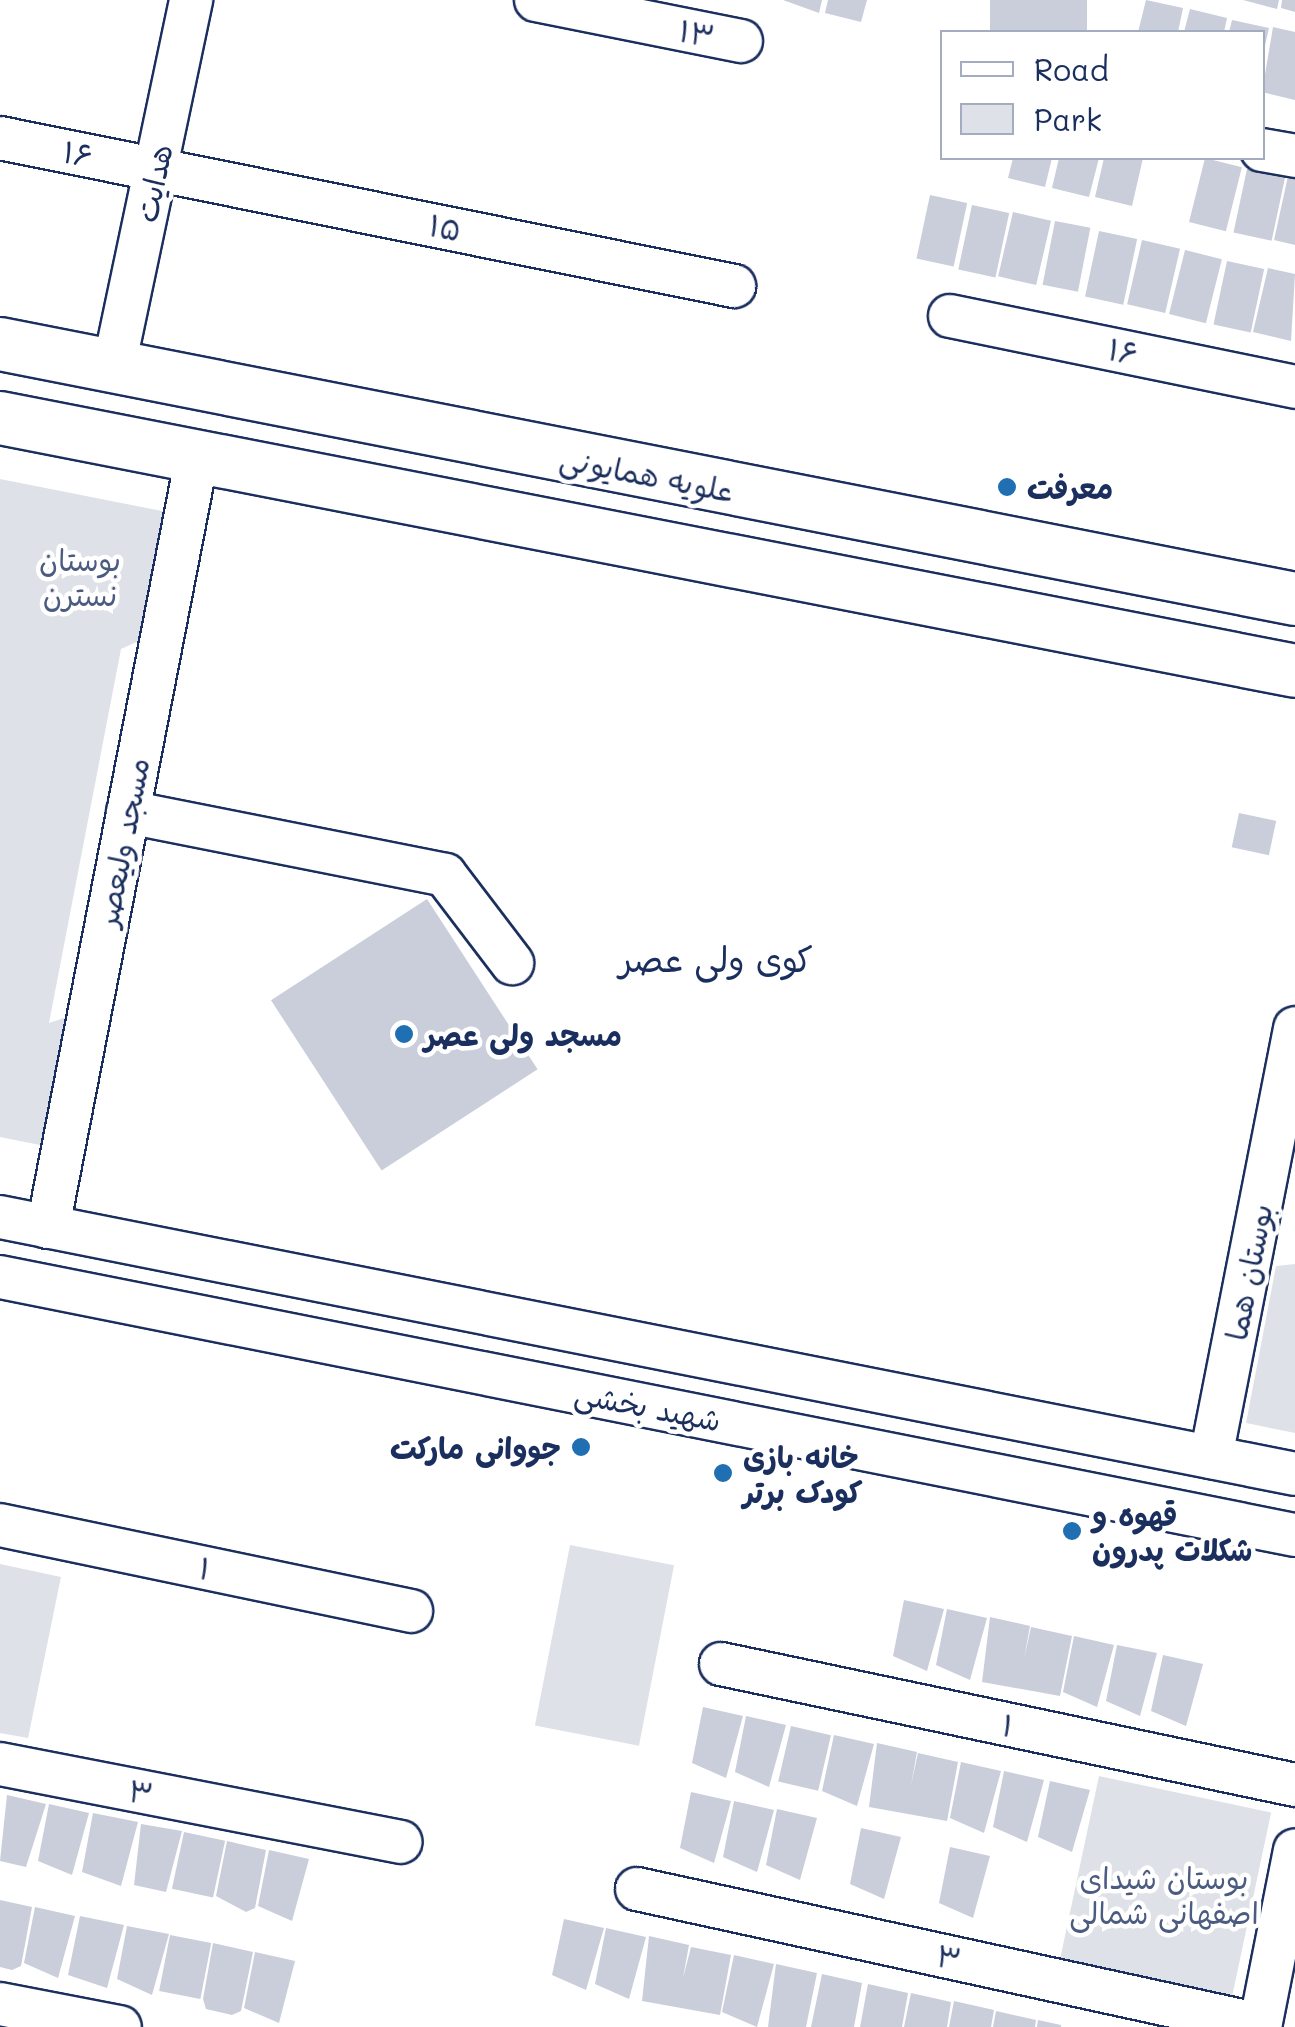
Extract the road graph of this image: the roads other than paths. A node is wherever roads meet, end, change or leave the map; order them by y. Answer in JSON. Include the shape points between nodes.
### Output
{"nodes":[{"id":1,"x":191,"y":0,"type":"edge"},
{"id":2,"x":536,"y":0,"type":"edge"},
{"id":3,"x":741,"y":42,"type":"dead end"},
{"id":4,"x":0,"y":138,"type":"edge"},
{"id":5,"x":1265,"y":151,"type":"edge"},
{"id":6,"x":1295,"y":156,"type":"edge"},
{"id":7,"x":156,"y":169,"type":"junction"},
{"id":8,"x":734,"y":286,"type":"dead end"},
{"id":9,"x":950,"y":316,"type":"dead end"},
{"id":10,"x":0,"y":344,"type":"edge"},
{"id":11,"x":114,"y":366,"type":"junction"},
{"id":12,"x":1295,"y":386,"type":"edge"},
{"id":13,"x":0,"y":418,"type":"edge"},
{"id":14,"x":197,"y":457,"type":"junction"},
{"id":15,"x":1295,"y":599,"type":"edge"},
{"id":16,"x":1295,"y":671,"type":"edge"},
{"id":17,"x":128,"y":812,"type":"junction"},
{"id":18,"x":512,"y":963,"type":"dead end"},
{"id":19,"x":1295,"y":1028,"type":"edge"},
{"id":20,"x":0,"y":1218,"type":"edge"},
{"id":21,"x":48,"y":1227,"type":"junction"},
{"id":22,"x":0,"y":1277,"type":"edge"},
{"id":23,"x":678,"y":1352,"type":"junction"},
{"id":24,"x":664,"y":1409,"type":"junction"},
{"id":25,"x":1212,"y":1457,"type":"junction"},
{"id":26,"x":1295,"y":1474,"type":"edge"},
{"id":27,"x":0,"y":1525,"type":"edge"},
{"id":28,"x":1295,"y":1535,"type":"edge"},
{"id":29,"x":411,"y":1610,"type":"dead end"},
{"id":30,"x":721,"y":1664,"type":"dead end"},
{"id":31,"x":0,"y":1764,"type":"edge"},
{"id":32,"x":1295,"y":1785,"type":"edge"},
{"id":33,"x":400,"y":1842,"type":"dead end"},
{"id":34,"x":1295,"y":1850,"type":"edge"},
{"id":35,"x":637,"y":1889,"type":"dead end"},
{"id":36,"x":0,"y":2004,"type":"edge"},
{"id":37,"x":1270,"y":2020,"type":"edge"},
{"id":38,"x":120,"y":2027,"type":"edge"}],
"edges":[{"from":1,"to":7,"type":"street","name":"هدایت"},
{"from":2,"to":3,"type":"street","name":"۱۳"},
{"from":4,"to":7,"type":"street","name":"۱۶"},
{"from":5,"to":6,"type":"street"},
{"from":7,"to":8,"type":"street","name":"۱۵"},
{"from":7,"to":11,"type":"street","name":"هدایت"},
{"from":9,"to":12,"type":"street","name":"۱۶"},
{"from":10,"to":11,"type":"main road","name":"علویه همایونی"},
{"from":11,"to":15,"type":"main road","name":"علویه همایونی"},
{"from":13,"to":14,"type":"main road"},
{"from":14,"to":16,"type":"main road"},
{"from":14,"to":17,"type":"street","name":"مسجد ولیعصر"},
{"from":17,"to":18,"type":"street","via":[[444,875]]},
{"from":17,"to":21,"type":"street","name":"مسجد ولیعصر"},
{"from":19,"to":25,"type":"street","name":"بوستان هما"},
{"from":20,"to":21,"type":"street","name":"شهید بخشی"},
{"from":21,"to":23,"type":"street","name":"شهید بخشی"},
{"from":22,"to":24,"type":"street","name":"شهید بخشی"},
{"from":23,"to":24,"type":"street"},
{"from":23,"to":25,"type":"street","name":"شهید بخشی"},
{"from":24,"to":28,"type":"street","name":"شهید بخشی"},
{"from":25,"to":26,"type":"street","name":"شهید بخشی"},
{"from":27,"to":29,"type":"street","name":"۱"},
{"from":30,"to":32,"type":"street","name":"۱"},
{"from":31,"to":33,"type":"street","name":"۳"},
{"from":34,"to":37,"type":"street"},
{"from":35,"to":37,"type":"street","name":"۳"},
{"from":36,"to":38,"type":"street"}]}
